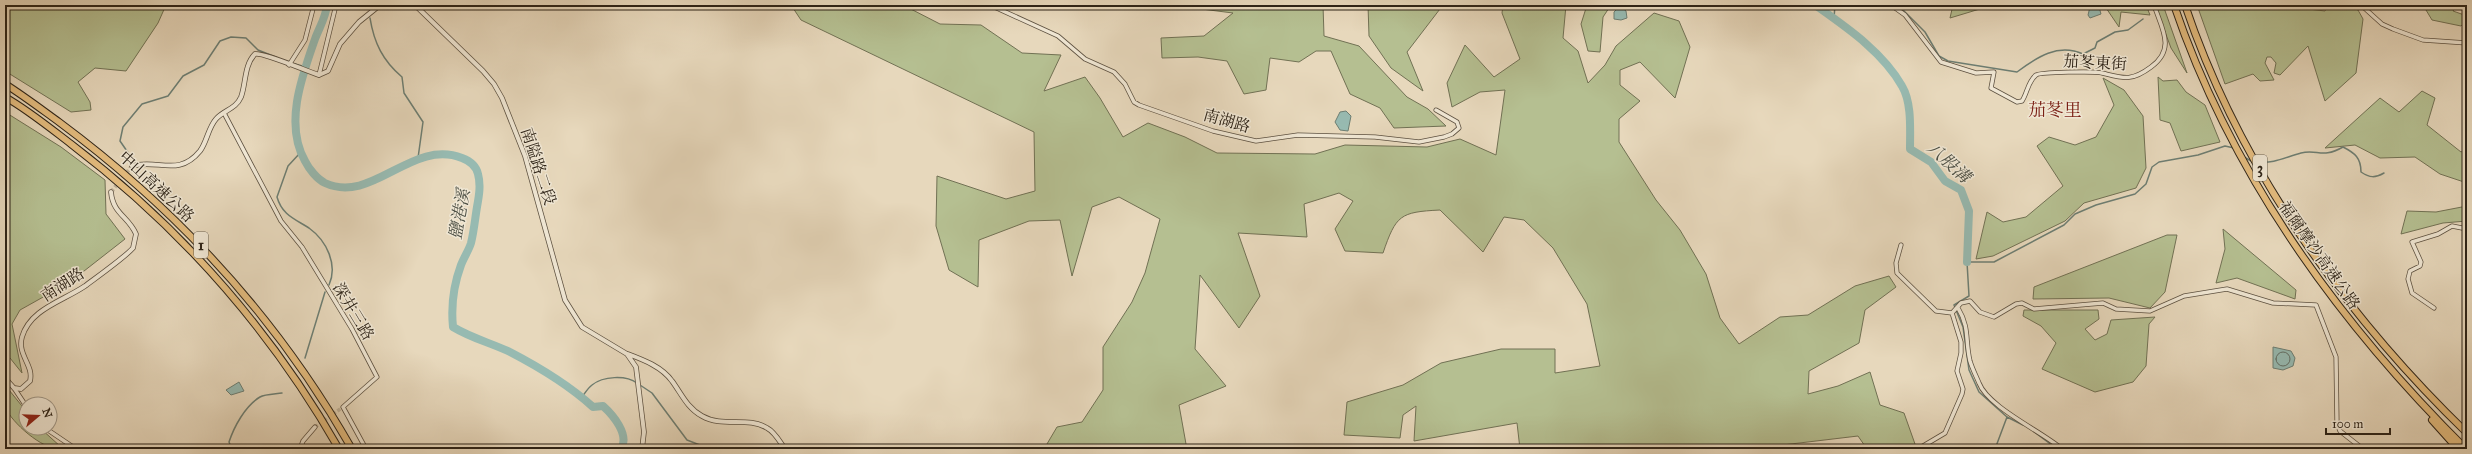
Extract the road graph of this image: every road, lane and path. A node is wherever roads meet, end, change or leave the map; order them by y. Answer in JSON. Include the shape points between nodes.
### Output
{"nodes":[{"id":1,"x":314,"y":5,"type":"edge"},
{"id":2,"x":336,"y":5,"type":"edge"},
{"id":3,"x":380,"y":5,"type":"edge"},
{"id":4,"x":415,"y":5,"type":"edge"},
{"id":5,"x":990,"y":5,"type":"edge"},
{"id":6,"x":1891,"y":5,"type":"edge"},
{"id":7,"x":2154,"y":5,"type":"edge"},
{"id":8,"x":2174,"y":5,"type":"edge"},
{"id":9,"x":2185,"y":5,"type":"edge"},
{"id":10,"x":2361,"y":5,"type":"edge"},
{"id":11,"x":2467,"y":43,"type":"edge"},
{"id":12,"x":289,"y":65,"type":"junction"},
{"id":13,"x":319,"y":75,"type":"junction"},
{"id":14,"x":5,"y":84,"type":"edge"},
{"id":15,"x":5,"y":97,"type":"edge"},
{"id":16,"x":1436,"y":110,"type":"dead end"},
{"id":17,"x":224,"y":113,"type":"junction"},
{"id":18,"x":132,"y":166,"type":"dead end"},
{"id":19,"x":111,"y":192,"type":"dead end"},
{"id":20,"x":2467,"y":229,"type":"edge"},
{"id":21,"x":1901,"y":245,"type":"dead end"},
{"id":22,"x":1958,"y":308,"type":"junction"},
{"id":23,"x":2434,"y":308,"type":"dead end"},
{"id":24,"x":1952,"y":313,"type":"junction"},
{"id":25,"x":627,"y":354,"type":"junction"},
{"id":26,"x":2394,"y":373,"type":"junction"},
{"id":27,"x":5,"y":378,"type":"edge"},
{"id":28,"x":14,"y":388,"type":"junction"},
{"id":29,"x":19,"y":396,"type":"edge"},
{"id":30,"x":315,"y":427,"type":"tunnel mouth"},
{"id":31,"x":2467,"y":433,"type":"edge"},
{"id":32,"x":57,"y":436,"type":"edge"},
{"id":33,"x":76,"y":449,"type":"edge"},
{"id":34,"x":300,"y":449,"type":"edge"},
{"id":35,"x":339,"y":449,"type":"edge"},
{"id":36,"x":352,"y":449,"type":"edge"},
{"id":37,"x":366,"y":449,"type":"edge"},
{"id":38,"x":642,"y":449,"type":"edge"},
{"id":39,"x":785,"y":449,"type":"edge"},
{"id":40,"x":1918,"y":449,"type":"edge"},
{"id":41,"x":2062,"y":449,"type":"edge"},
{"id":42,"x":2363,"y":449,"type":"edge"},
{"id":43,"x":2458,"y":449,"type":"edge"},
{"id":44,"x":2466,"y":449,"type":"edge"}],
"edges":[{"from":1,"to":12,"type":"street","via":[[305,40]]},
{"from":2,"to":13,"type":"street"},
{"from":3,"to":13,"type":"street","via":[[340,44],[331,69]]},
{"from":4,"to":25,"type":"street","name":"南隘路二段","via":[[494,84],[525,156],[565,300],[582,327]]},
{"from":5,"to":16,"type":"street","name":"南湖路","via":[[1058,36],[1085,59],[1114,72],[1125,84],[1134,102],[1139,105],[1229,136],[1256,141],[1298,135],[1375,137],[1419,142],[1444,137],[1459,128],[1457,122]]},
{"from":6,"to":7,"type":"street","name":"茄苳東街","via":[[1905,15],[1941,62],[1976,73],[1994,72],[1991,88],[2017,102],[2022,102],[2032,80],[2042,72],[2097,72],[2126,78],[2152,67],[2166,47]]},
{"from":8,"to":26,"type":"highway","name":"福爾摩沙高速公路","number":"3","via":[[2209,95],[2247,169],[2290,240],[2322,286]]},
{"from":9,"to":31,"type":"highway","name":"福爾摩沙高速公路","number":"3","via":[[2195,36],[2219,90],[2257,164],[2299,235],[2340,292],[2431,398]]},
{"from":10,"to":11,"type":"street","via":[[2382,24],[2423,40]]},
{"from":12,"to":13,"type":"street"},
{"from":12,"to":17,"type":"street","via":[[265,54],[255,54],[249,63],[240,98],[234,107]]},
{"from":14,"to":36,"type":"highway","name":"中山高速公路","number":"1","via":[[39,106],[106,157],[191,234],[244,293],[290,352]]},
{"from":15,"to":35,"type":"highway","name":"中山高速公路","number":"1","via":[[106,171],[203,262],[280,356]]},
{"from":17,"to":18,"type":"street","via":[[215,120],[201,150],[187,162],[171,168],[140,164]]},
{"from":17,"to":37,"type":"street","name":"深井三路","via":[[281,221],[302,247],[352,329],[377,377],[343,407]]},
{"from":19,"to":28,"type":"street","name":"南湖路","via":[[112,203],[136,234],[133,248],[85,286],[28,323],[21,351],[31,377],[24,387]]},
{"from":20,"to":23,"type":"street","via":[[2452,226],[2438,234],[2412,242],[2422,262],[2410,271],[2408,279],[2412,293]]},
{"from":21,"to":24,"type":"street","via":[[1896,264],[1899,276],[1936,311]]},
{"from":22,"to":24,"type":"street"},
{"from":22,"to":41,"type":"street","via":[[1966,325],[1969,359],[1983,392],[2011,417],[2039,431]]},
{"from":22,"to":42,"type":"street","via":[[1961,303],[1970,301],[1980,312],[1994,317],[2022,303],[2034,309],[2103,303],[2116,309],[2150,311],[2184,296],[2227,289],[2273,303],[2316,305],[2336,357],[2337,424],[2340,431]]},
{"from":24,"to":40,"type":"street","via":[[1960,342],[1961,353],[1957,371],[1963,389],[1962,394],[1945,433]]},
{"from":25,"to":38,"type":"street","via":[[637,373],[644,432]]},
{"from":25,"to":39,"type":"street","name":"南隘路二段","via":[[649,363],[667,375],[688,405],[701,416],[724,424],[748,423],[765,426]]},
{"from":26,"to":43,"type":"highway"},
{"from":26,"to":44,"type":"highway","name":"福爾摩沙高速公路","number":"3"},
{"from":27,"to":28,"type":"street"},
{"from":28,"to":29,"type":"street"},
{"from":30,"to":34,"type":"street","via":[[303,441]]},
{"from":32,"to":33,"type":"street"}]}
